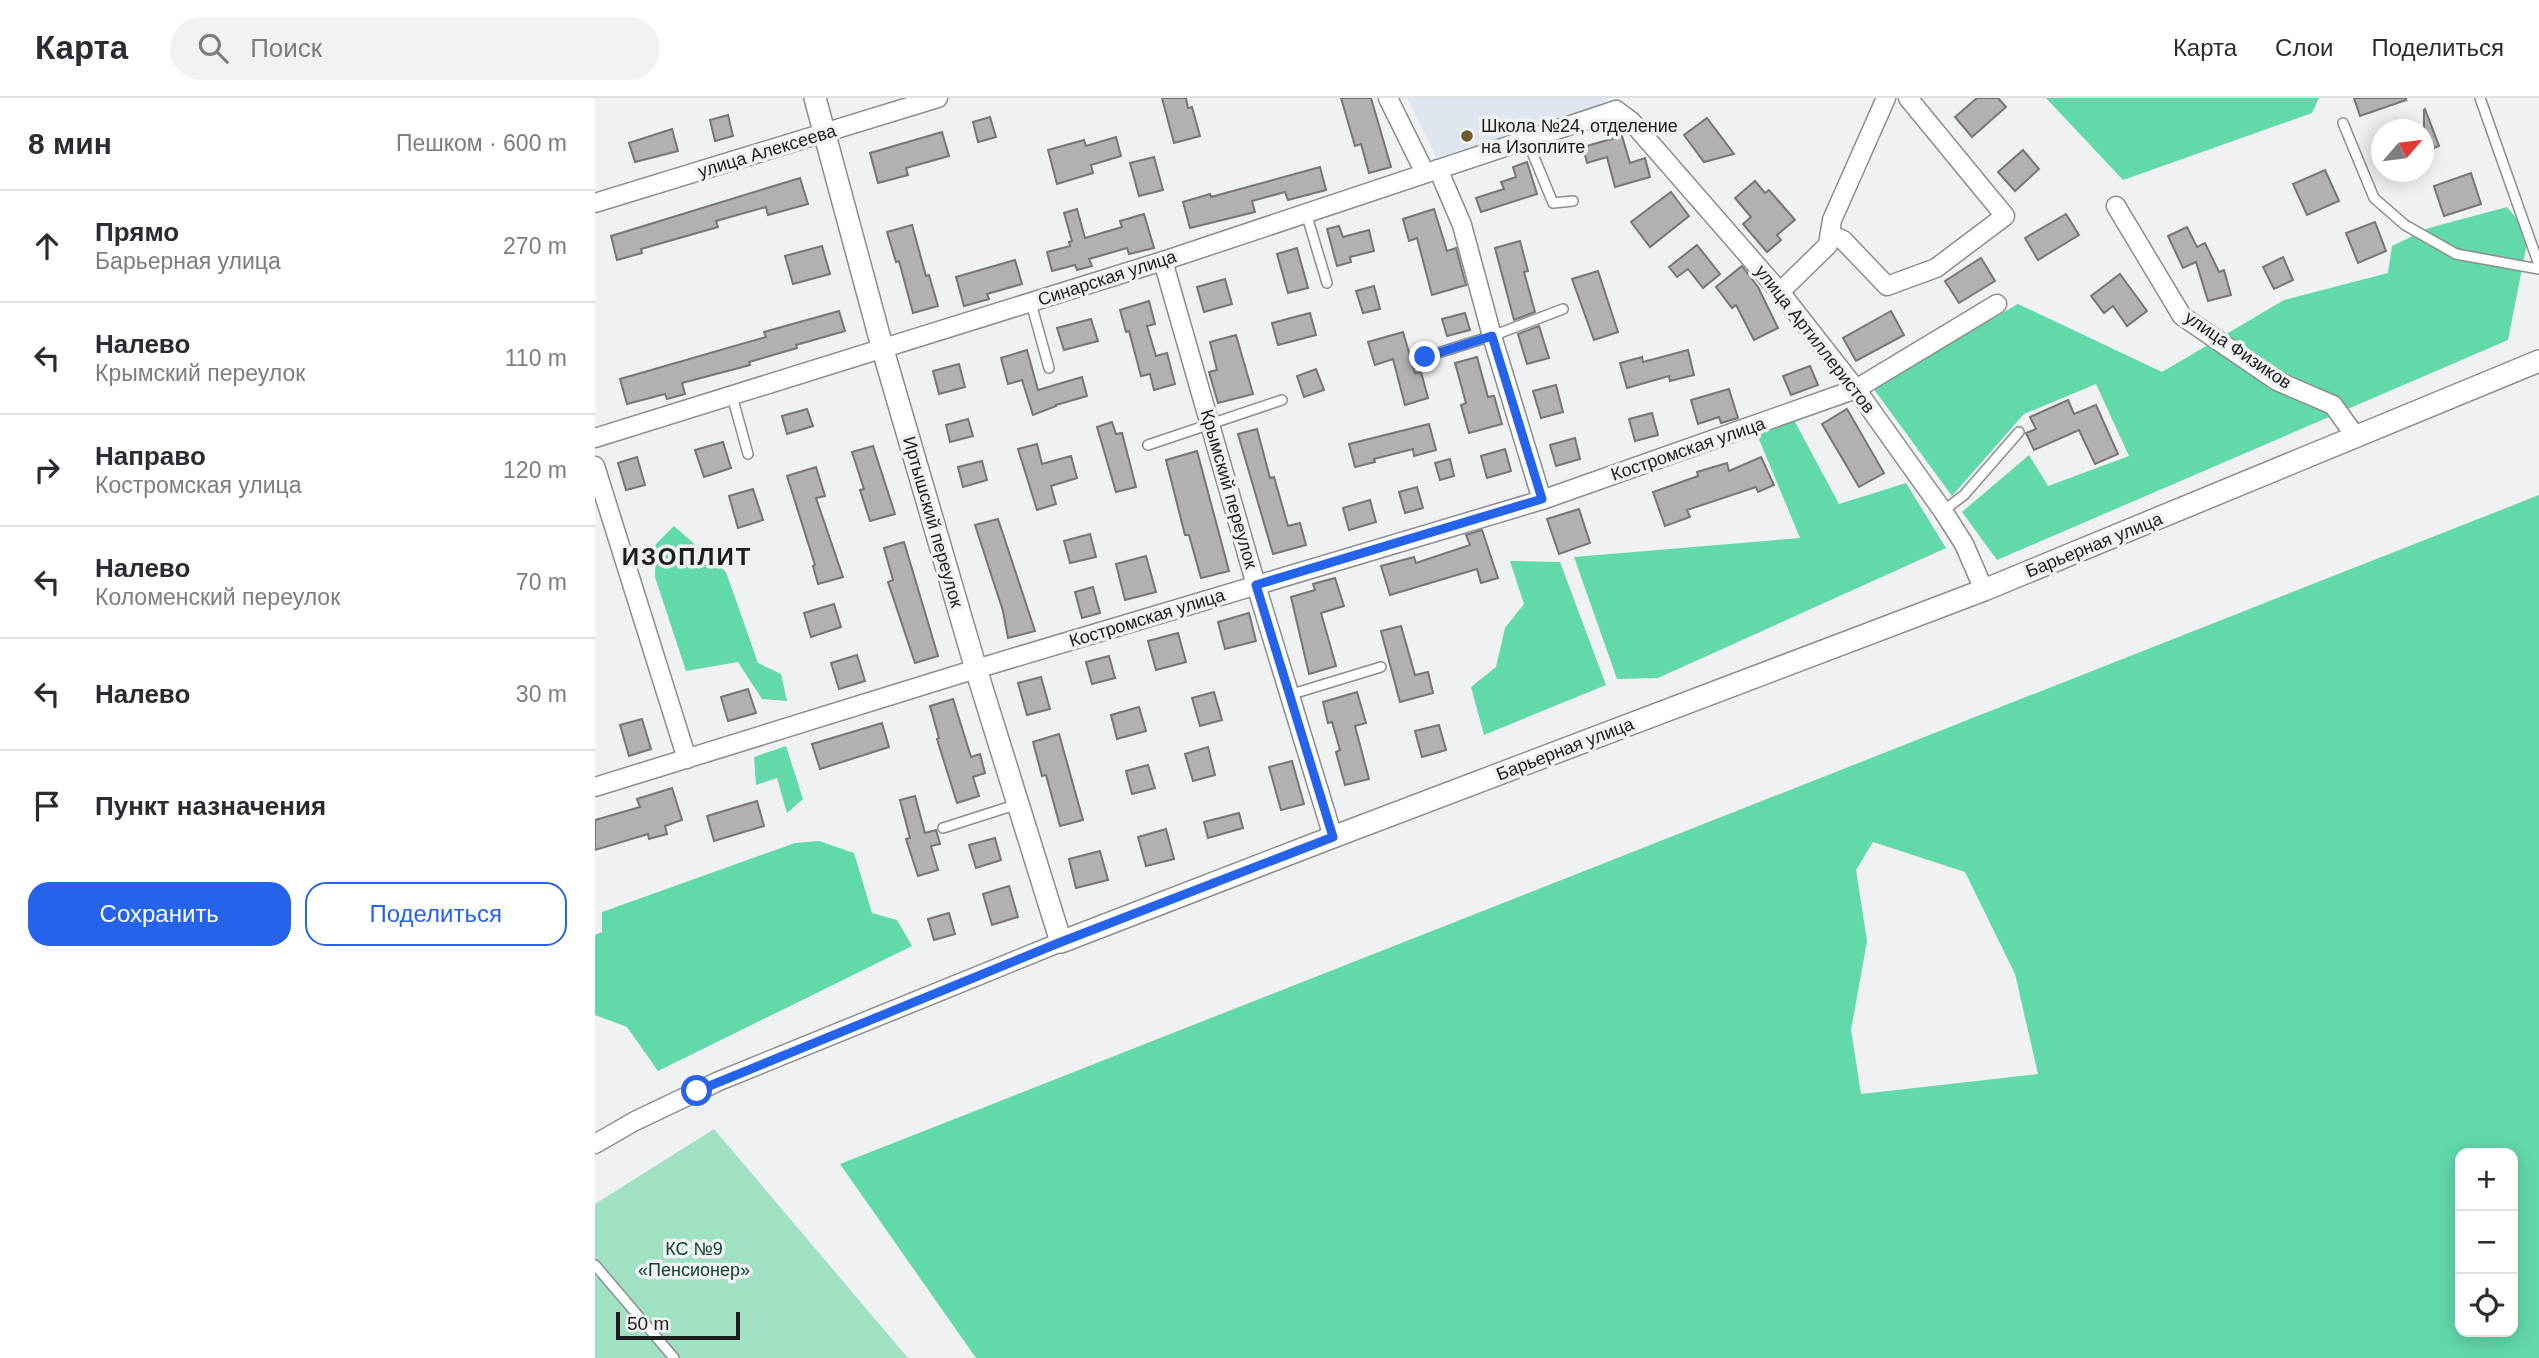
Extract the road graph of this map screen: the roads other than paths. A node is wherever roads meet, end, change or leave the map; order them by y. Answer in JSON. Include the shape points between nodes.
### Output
{"nodes":[{"id":1,"x":815,"y":98,"type":"edge"},
{"id":2,"x":938,"y":98,"type":"edge"},
{"id":3,"x":1388,"y":98,"type":"edge"},
{"id":4,"x":1886,"y":98,"type":"edge"},
{"id":5,"x":1908,"y":98,"type":"edge"},
{"id":6,"x":2480,"y":98,"type":"edge"},
{"id":7,"x":1620,"y":104,"type":"edge"},
{"id":8,"x":2343,"y":122,"type":"dead end"},
{"id":9,"x":825,"y":133,"type":"junction"},
{"id":10,"x":1527,"y":140,"type":"junction"},
{"id":11,"x":1431,"y":171,"type":"junction"},
{"id":12,"x":1573,"y":201,"type":"dead end"},
{"id":13,"x":595,"y":203,"type":"edge"},
{"id":14,"x":2116,"y":206,"type":"dead end"},
{"id":15,"x":1305,"y":213,"type":"junction"},
{"id":16,"x":1830,"y":234,"type":"junction"},
{"id":17,"x":1163,"y":261,"type":"junction"},
{"id":18,"x":2539,"y":267,"type":"edge"},
{"id":19,"x":1327,"y":283,"type":"dead end"},
{"id":20,"x":1780,"y":292,"type":"junction"},
{"id":21,"x":1031,"y":303,"type":"junction"},
{"id":22,"x":1997,"y":304,"type":"dead end"},
{"id":23,"x":1563,"y":309,"type":"dead end"},
{"id":24,"x":1492,"y":336,"type":"junction"},
{"id":25,"x":883,"y":349,"type":"junction"},
{"id":26,"x":1425,"y":357,"type":"dead end"},
{"id":27,"x":2539,"y":361,"type":"edge"},
{"id":28,"x":1049,"y":368,"type":"dead end"},
{"id":29,"x":1856,"y":389,"type":"junction"},
{"id":30,"x":732,"y":396,"type":"junction"},
{"id":31,"x":1282,"y":400,"type":"dead end"},
{"id":32,"x":1211,"y":424,"type":"junction"},
{"id":33,"x":2019,"y":432,"type":"dead end"},
{"id":34,"x":2357,"y":437,"type":"junction"},
{"id":35,"x":595,"y":438,"type":"edge"},
{"id":36,"x":1148,"y":445,"type":"dead end"},
{"id":37,"x":748,"y":454,"type":"dead end"},
{"id":38,"x":595,"y":466,"type":"edge"},
{"id":39,"x":1542,"y":499,"type":"junction"},
{"id":40,"x":1943,"y":511,"type":"junction"},
{"id":41,"x":1256,"y":585,"type":"junction"},
{"id":42,"x":1985,"y":590,"type":"junction"},
{"id":43,"x":1381,"y":667,"type":"dead end"},
{"id":44,"x":976,"y":669,"type":"junction"},
{"id":45,"x":1289,"y":695,"type":"junction"},
{"id":46,"x":687,"y":758,"type":"junction"},
{"id":47,"x":595,"y":787,"type":"edge"},
{"id":48,"x":1018,"y":804,"type":"junction"},
{"id":49,"x":943,"y":828,"type":"dead end"},
{"id":50,"x":1333,"y":837,"type":"junction"},
{"id":51,"x":1061,"y":942,"type":"junction"},
{"id":52,"x":595,"y":1144,"type":"edge"},
{"id":53,"x":595,"y":1265,"type":"edge"},
{"id":54,"x":674,"y":1358,"type":"edge"}],
"edges":[{"from":1,"to":9,"type":"street","name":"Иртышский переулок"},
{"from":2,"to":9,"type":"street","name":"улица Алексеева"},
{"from":3,"to":11,"type":"street"},
{"from":4,"to":16,"type":"street"},
{"from":5,"to":16,"type":"street","via":[[2005,216],[1936,268],[1887,286],[1843,240]]},
{"from":6,"to":18,"type":"lane"},
{"from":7,"to":10,"type":"street","name":"Синарская улица"},
{"from":7,"to":20,"type":"street","name":"улица Артиллеристов"},
{"from":8,"to":18,"type":"lane","via":[[2374,198],[2405,225],[2456,254]]},
{"from":9,"to":13,"type":"street","name":"улица Алексеева"},
{"from":9,"to":25,"type":"street","name":"Иртышский переулок"},
{"from":10,"to":11,"type":"street","name":"Синарская улица"},
{"from":10,"to":12,"type":"lane","via":[[1553,203]]},
{"from":11,"to":15,"type":"street","name":"Синарская улица"},
{"from":11,"to":24,"type":"street","via":[[1462,225]]},
{"from":14,"to":34,"type":"street","name":"улица Физиков","via":[[2182,316],[2277,381],[2333,405]]},
{"from":15,"to":17,"type":"street","name":"Синарская улица"},
{"from":15,"to":19,"type":"lane"},
{"from":16,"to":20,"type":"street","via":[[1828,245]]},
{"from":17,"to":21,"type":"street","name":"Синарская улица"},
{"from":17,"to":32,"type":"street","name":"Крымский переулок"},
{"from":20,"to":29,"type":"street","name":"улица Артиллеристов"},
{"from":21,"to":25,"type":"street","name":"Синарская улица"},
{"from":21,"to":28,"type":"lane"},
{"from":22,"to":29,"type":"street","name":"Костромская улица"},
{"from":23,"to":24,"type":"lane"},
{"from":24,"to":26,"type":"lane"},
{"from":24,"to":39,"type":"street"},
{"from":25,"to":30,"type":"street","name":"Синарская улица"},
{"from":25,"to":44,"type":"street","name":"Иртышский переулок"},
{"from":27,"to":34,"type":"street","name":"Барьерная улица"},
{"from":29,"to":39,"type":"street","name":"Костромская улица"},
{"from":29,"to":40,"type":"street","name":"улица Артиллеристов"},
{"from":30,"to":35,"type":"street","name":"Синарская улица"},
{"from":30,"to":37,"type":"lane"},
{"from":31,"to":32,"type":"lane"},
{"from":32,"to":36,"type":"lane"},
{"from":32,"to":41,"type":"street","name":"Крымский переулок"},
{"from":33,"to":40,"type":"lane","via":[[1964,495]]},
{"from":34,"to":42,"type":"street","name":"Барьерная улица"},
{"from":38,"to":46,"type":"street"},
{"from":39,"to":41,"type":"street","name":"Костромская улица"},
{"from":40,"to":42,"type":"street","name":"улица Артиллеристов"},
{"from":41,"to":44,"type":"street","name":"Костромская улица"},
{"from":41,"to":45,"type":"street","name":"Крымский переулок"},
{"from":42,"to":50,"type":"street","name":"Барьерная улица"},
{"from":43,"to":45,"type":"lane"},
{"from":44,"to":46,"type":"street","name":"Костромская улица"},
{"from":44,"to":48,"type":"street","name":"Иртышский переулок"},
{"from":45,"to":50,"type":"street","name":"Крымский переулок"},
{"from":46,"to":47,"type":"street","name":"Костромская улица"},
{"from":48,"to":49,"type":"lane"},
{"from":48,"to":51,"type":"street","name":"Иртышский переулок"},
{"from":50,"to":51,"type":"street","name":"Барьерная улица"},
{"from":51,"to":52,"type":"street","name":"Барьерная улица","via":[[719,1081]]},
{"from":53,"to":54,"type":"lane"}]}
